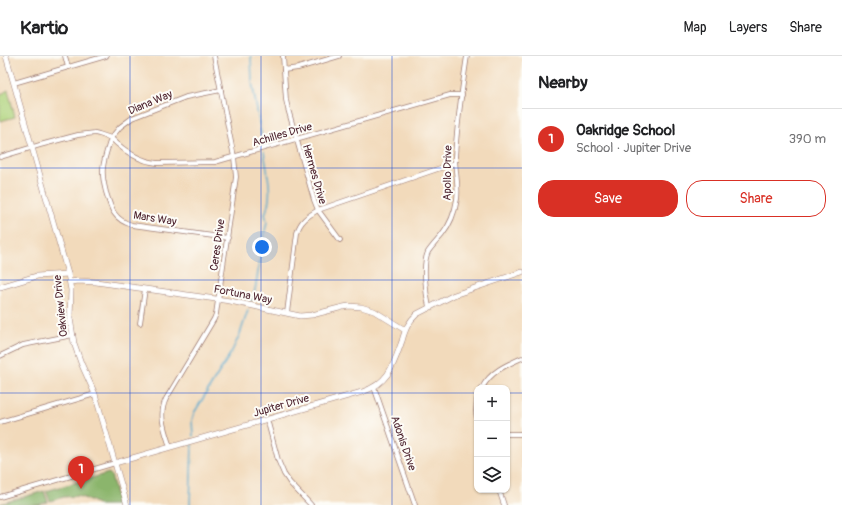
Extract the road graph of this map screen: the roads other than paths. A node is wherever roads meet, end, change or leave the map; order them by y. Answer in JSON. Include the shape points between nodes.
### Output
{"nodes":[{"id":1,"x":6,"y":56,"type":"edge"},
{"id":2,"x":65,"y":56,"type":"edge"},
{"id":3,"x":106,"y":56,"type":"edge"},
{"id":4,"x":214,"y":56,"type":"edge"},
{"id":5,"x":283,"y":56,"type":"edge"},
{"id":6,"x":339,"y":56,"type":"edge"},
{"id":7,"x":467,"y":56,"type":"edge"},
{"id":8,"x":68,"y":67,"type":"junction"},
{"id":9,"x":284,"y":70,"type":"junction"},
{"id":10,"x":14,"y":83,"type":"junction"},
{"id":11,"x":221,"y":90,"type":"junction"},
{"id":12,"x":462,"y":95,"type":"junction"},
{"id":13,"x":111,"y":138,"type":"junction"},
{"id":14,"x":296,"y":139,"type":"junction"},
{"id":15,"x":32,"y":147,"type":"junction"},
{"id":16,"x":234,"y":157,"type":"junction"},
{"id":17,"x":0,"y":158,"type":"edge"},
{"id":18,"x":455,"y":163,"type":"junction"},
{"id":19,"x":318,"y":210,"type":"junction"},
{"id":20,"x":228,"y":238,"type":"junction"},
{"id":21,"x":340,"y":240,"type":"dead end"},
{"id":22,"x":522,"y":272,"type":"edge"},
{"id":23,"x":68,"y":274,"type":"junction"},
{"id":24,"x":70,"y":282,"type":"junction"},
{"id":25,"x":0,"y":286,"type":"edge"},
{"id":26,"x":145,"y":289,"type":"junction"},
{"id":27,"x":219,"y":300,"type":"junction"},
{"id":28,"x":429,"y":307,"type":"junction"},
{"id":29,"x":288,"y":314,"type":"junction"},
{"id":30,"x":140,"y":323,"type":"dead end"},
{"id":31,"x":405,"y":330,"type":"junction"},
{"id":32,"x":72,"y":335,"type":"junction"},
{"id":33,"x":0,"y":356,"type":"edge"},
{"id":34,"x":522,"y":358,"type":"edge"},
{"id":35,"x":484,"y":385,"type":"edge"},
{"id":36,"x":374,"y":387,"type":"junction"},
{"id":37,"x":95,"y":394,"type":"junction"},
{"id":38,"x":267,"y":419,"type":"junction"},
{"id":39,"x":0,"y":422,"type":"edge"},
{"id":40,"x":510,"y":434,"type":"edge"},
{"id":41,"x":522,"y":434,"type":"edge"},
{"id":42,"x":170,"y":447,"type":"junction"},
{"id":43,"x":115,"y":463,"type":"junction"},
{"id":44,"x":500,"y":493,"type":"edge"},
{"id":45,"x":0,"y":496,"type":"edge"},
{"id":46,"x":127,"y":505,"type":"edge"},
{"id":47,"x":311,"y":505,"type":"edge"},
{"id":48,"x":415,"y":505,"type":"edge"},
{"id":49,"x":504,"y":505,"type":"edge"}],
"edges":[{"from":1,"to":10,"type":"street","name":"Oakview Drive"},
{"from":2,"to":8,"type":"street"},
{"from":3,"to":8,"type":"street"},
{"from":4,"to":11,"type":"street","name":"Ceres Drive"},
{"from":5,"to":9,"type":"street","name":"Hermes Drive"},
{"from":6,"to":9,"type":"street"},
{"from":7,"to":12,"type":"street","name":"Apollo Drive"},
{"from":8,"to":10,"type":"street"},
{"from":9,"to":14,"type":"street","name":"Hermes Drive","via":[[287,104]]},
{"from":10,"to":15,"type":"street","name":"Oakview Drive"},
{"from":11,"to":13,"type":"street","name":"Diana Way","via":[[186,97],[132,118],[120,126]]},
{"from":11,"to":16,"type":"street","name":"Ceres Drive"},
{"from":12,"to":14,"type":"street","name":"Achilles Drive","via":[[450,95]]},
{"from":12,"to":18,"type":"street","name":"Apollo Drive"},
{"from":13,"to":15,"type":"street","via":[[99,134],[78,134]]},
{"from":13,"to":16,"type":"street","name":"Achilles Drive","via":[[132,155],[153,163],[209,163]]},
{"from":13,"to":20,"type":"street","name":"Mars Way","via":[[103,167],[103,180],[110,206],[120,220]]},
{"from":14,"to":16,"type":"street","name":"Achilles Drive"},
{"from":14,"to":19,"type":"street","name":"Hermes Drive"},
{"from":15,"to":17,"type":"street"},
{"from":15,"to":23,"type":"street","name":"Oakview Drive"},
{"from":16,"to":20,"type":"street","name":"Ceres Drive","via":[[236,176]]},
{"from":18,"to":19,"type":"street"},
{"from":18,"to":28,"type":"street","name":"Apollo Drive","via":[[458,190],[455,210],[426,258]]},
{"from":19,"to":21,"type":"street"},
{"from":19,"to":29,"type":"street","name":"Hermes Drive","via":[[299,226]]},
{"from":20,"to":27,"type":"street","name":"Ceres Drive"},
{"from":22,"to":28,"type":"street","name":"Jupiter Drive","via":[[460,292]]},
{"from":23,"to":24,"type":"street","name":"Oakview Drive"},
{"from":23,"to":25,"type":"street","via":[[37,276]]},
{"from":24,"to":26,"type":"street","name":"Fortuna Way","via":[[96,282]]},
{"from":24,"to":32,"type":"street","name":"Oakview Drive"},
{"from":26,"to":27,"type":"street","name":"Fortuna Way"},
{"from":26,"to":30,"type":"street"},
{"from":27,"to":29,"type":"street","name":"Fortuna Way"},
{"from":27,"to":42,"type":"street","name":"Ceres Drive","via":[[214,319],[164,403],[162,418]]},
{"from":28,"to":31,"type":"street","name":"Jupiter Drive","via":[[412,318]]},
{"from":29,"to":31,"type":"street","name":"Fortuna Way","via":[[304,316],[355,306],[374,311]]},
{"from":31,"to":36,"type":"street","name":"Jupiter Drive","via":[[390,370]]},
{"from":32,"to":33,"type":"street","via":[[23,345]]},
{"from":32,"to":37,"type":"street","name":"Oakview Drive","via":[[78,356]]},
{"from":34,"to":35,"type":"street","via":[[496,371]]},
{"from":36,"to":38,"type":"street","name":"Jupiter Drive"},
{"from":36,"to":48,"type":"street","name":"Adonis Drive"},
{"from":37,"to":39,"type":"street"},
{"from":37,"to":43,"type":"street","name":"Oakview Drive"},
{"from":38,"to":42,"type":"street","name":"Jupiter Drive"},
{"from":38,"to":47,"type":"street","via":[[284,474]]},
{"from":40,"to":41,"type":"street"},
{"from":42,"to":43,"type":"street","name":"Jupiter Drive"},
{"from":43,"to":45,"type":"street","name":"Jupiter Drive"},
{"from":43,"to":46,"type":"street","name":"Oakview Drive"},
{"from":44,"to":49,"type":"street"}]}
